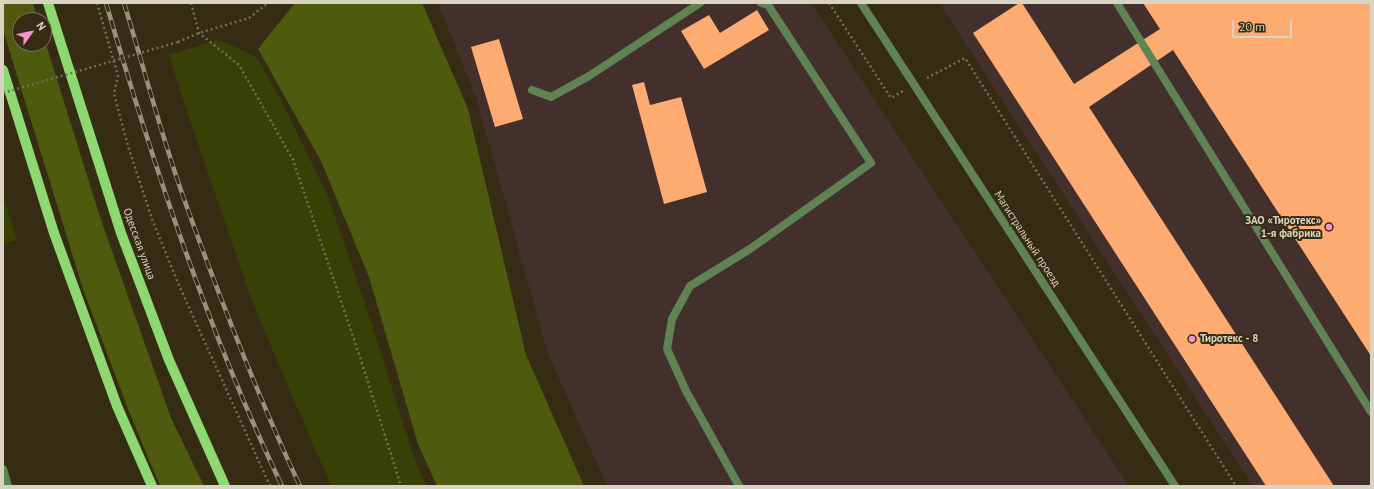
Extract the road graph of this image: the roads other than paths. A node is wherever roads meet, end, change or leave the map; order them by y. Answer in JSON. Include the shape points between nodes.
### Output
{"nodes":[{"id":1,"x":48,"y":3,"type":"edge"},
{"id":2,"x":700,"y":3,"type":"edge"},
{"id":3,"x":861,"y":3,"type":"edge"},
{"id":4,"x":1117,"y":3,"type":"edge"},
{"id":5,"x":767,"y":4,"type":"edge"},
{"id":6,"x":3,"y":70,"type":"edge"},
{"id":7,"x":532,"y":90,"type":"dead end"},
{"id":8,"x":1371,"y":412,"type":"edge"},
{"id":9,"x":3,"y":469,"type":"edge"},
{"id":10,"x":8,"y":486,"type":"edge"},
{"id":11,"x":152,"y":486,"type":"edge"},
{"id":12,"x":225,"y":486,"type":"edge"},
{"id":13,"x":740,"y":486,"type":"edge"},
{"id":14,"x":1175,"y":486,"type":"edge"}],
"edges":[{"from":1,"to":12,"type":"main road","name":"Одесская улица","via":[[122,233],[169,360]]},
{"from":2,"to":7,"type":"street","via":[[589,76],[551,97]]},
{"from":3,"to":14,"type":"street","name":"Магистральный проезд"},
{"from":4,"to":8,"type":"street"},
{"from":5,"to":13,"type":"street","via":[[871,163],[750,249],[690,286],[672,319],[667,349],[686,391]]},
{"from":6,"to":11,"type":"main road","via":[[60,247],[117,406]]},
{"from":9,"to":10,"type":"street"}]}
